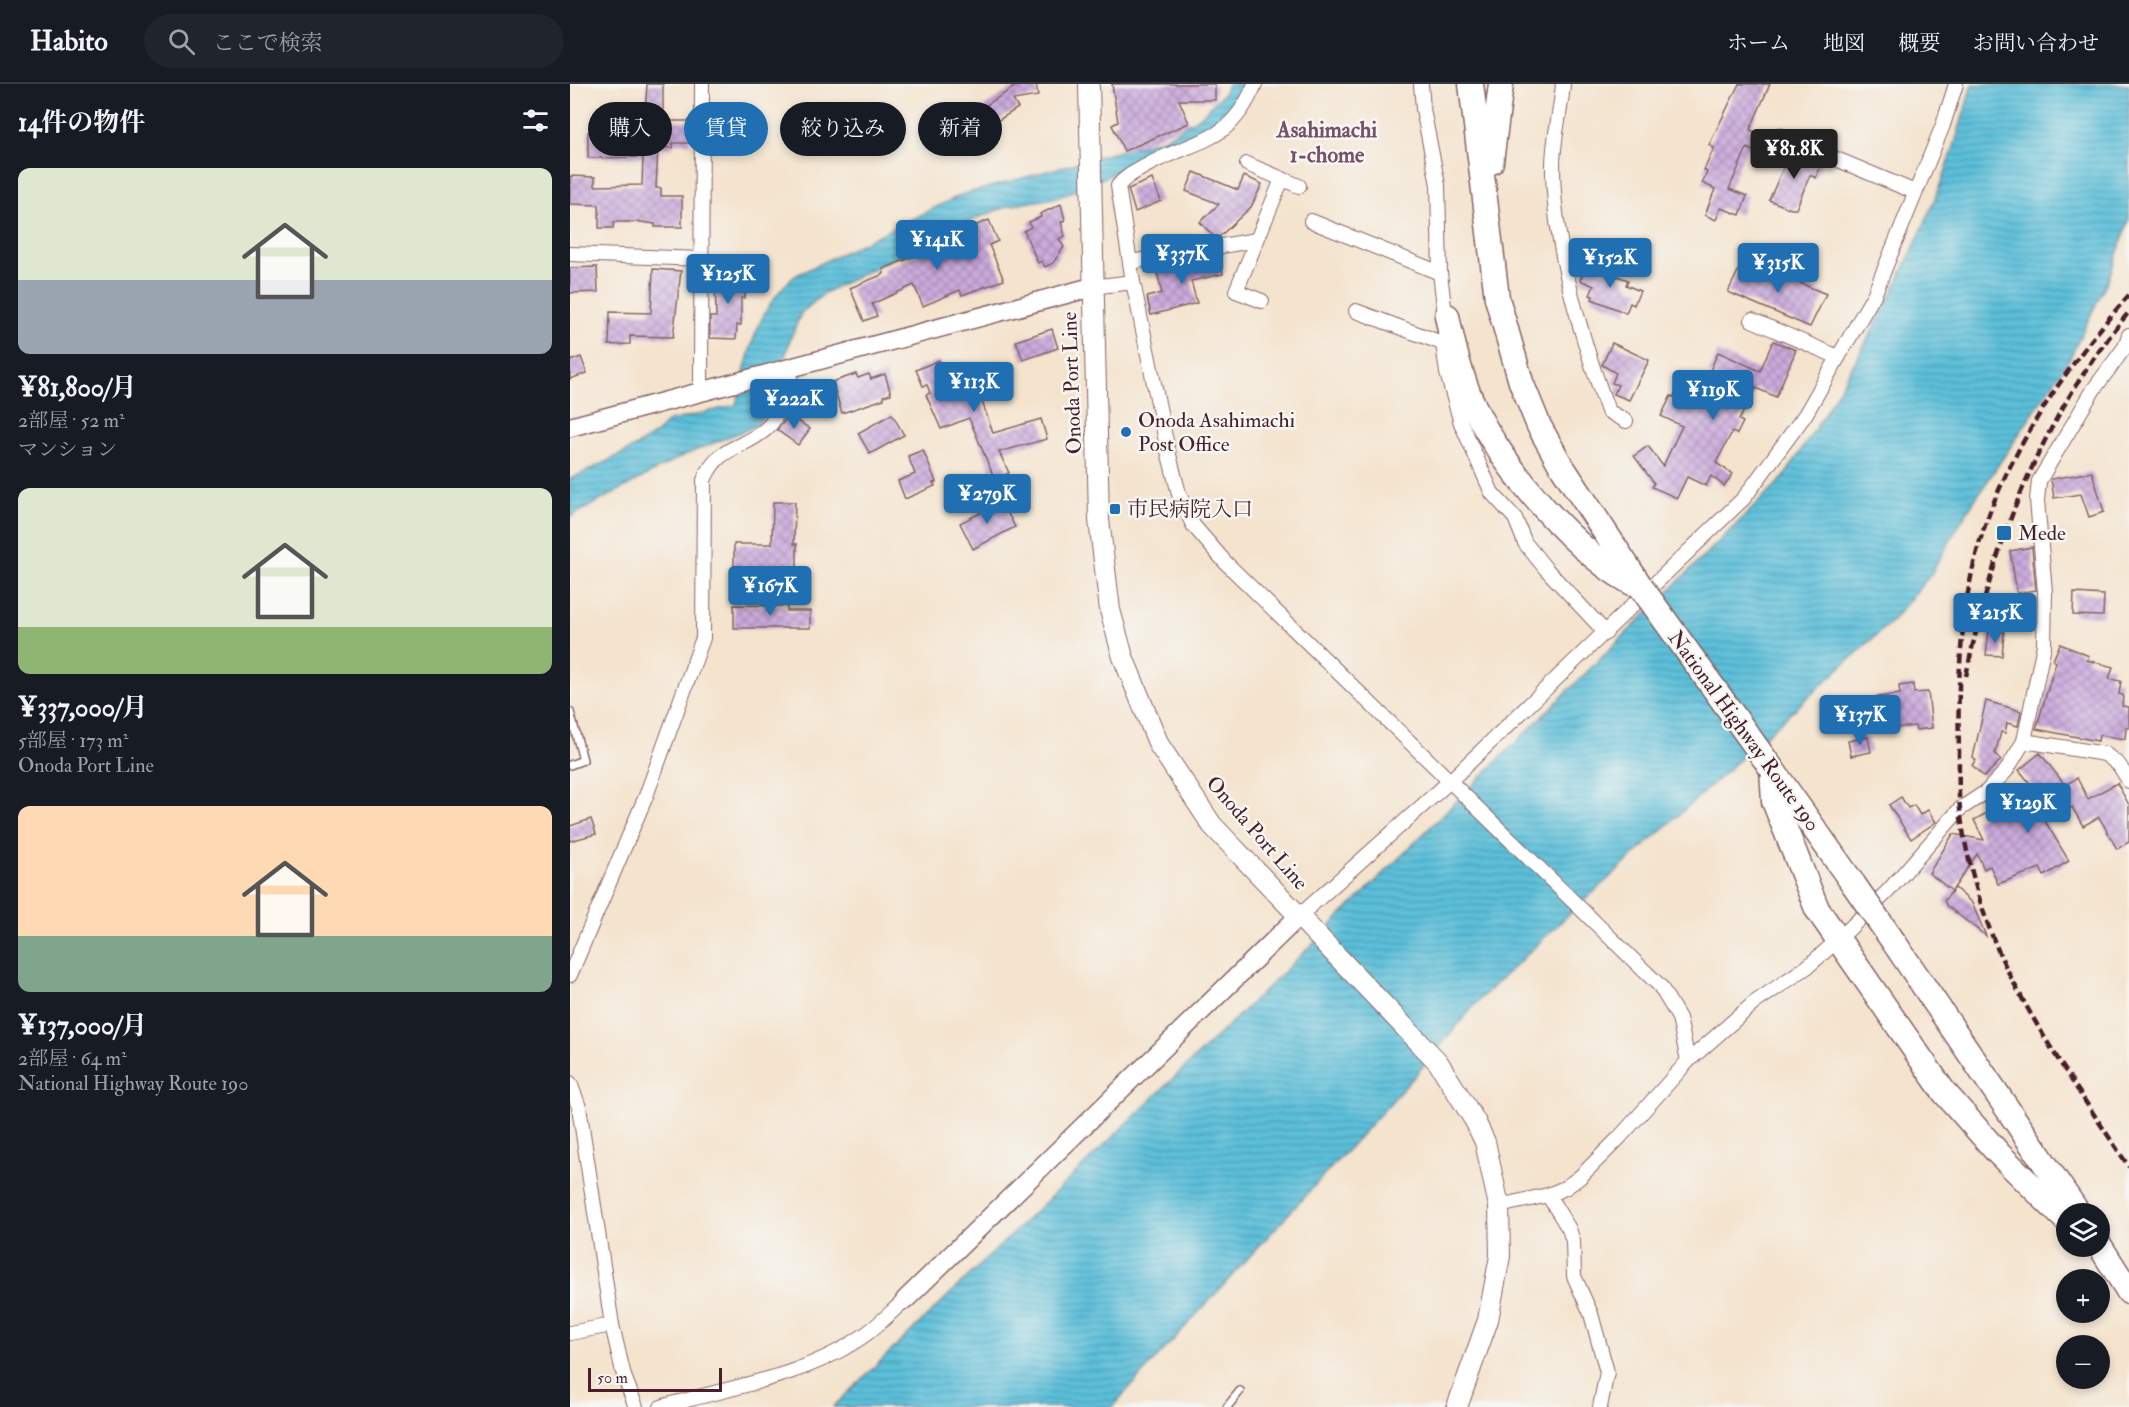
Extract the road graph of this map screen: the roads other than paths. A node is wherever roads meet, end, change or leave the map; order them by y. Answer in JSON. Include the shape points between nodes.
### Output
{"nodes":[{"id":1,"x":702,"y":84,"type":"edge"},
{"id":2,"x":1089,"y":84,"type":"edge"},
{"id":3,"x":1255,"y":84,"type":"edge"},
{"id":4,"x":1421,"y":84,"type":"edge"},
{"id":5,"x":1501,"y":84,"type":"edge"},
{"id":6,"x":1563,"y":84,"type":"edge"},
{"id":7,"x":1956,"y":84,"type":"edge"},
{"id":8,"x":1472,"y":90,"type":"edge"},
{"id":9,"x":1779,"y":135,"type":"dead end"},
{"id":10,"x":1247,"y":164,"type":"dead end"},
{"id":11,"x":1282,"y":179,"type":"junction"},
{"id":12,"x":1299,"y":186,"type":"dead end"},
{"id":13,"x":1915,"y":192,"type":"junction"},
{"id":14,"x":1486,"y":214,"type":"junction"},
{"id":15,"x":1311,"y":221,"type":"dead end"},
{"id":16,"x":1256,"y":240,"type":"junction"},
{"id":17,"x":570,"y":254,"type":"edge"},
{"id":18,"x":701,"y":259,"type":"junction"},
{"id":19,"x":1131,"y":262,"type":"junction"},
{"id":20,"x":1440,"y":273,"type":"junction"},
{"id":21,"x":1133,"y":282,"type":"junction"},
{"id":22,"x":1092,"y":287,"type":"junction"},
{"id":23,"x":1262,"y":301,"type":"dead end"},
{"id":24,"x":1356,"y":310,"type":"dead end"},
{"id":25,"x":1447,"y":316,"type":"junction"},
{"id":26,"x":1752,"y":320,"type":"dead end"},
{"id":27,"x":2129,"y":335,"type":"edge"},
{"id":28,"x":1442,"y":343,"type":"junction"},
{"id":29,"x":1838,"y":357,"type":"junction"},
{"id":30,"x":788,"y":368,"type":"junction"},
{"id":31,"x":701,"y":390,"type":"junction"},
{"id":32,"x":1626,"y":421,"type":"dead end"},
{"id":33,"x":570,"y":427,"type":"edge"},
{"id":34,"x":1641,"y":586,"type":"junction"},
{"id":35,"x":1606,"y":633,"type":"junction"},
{"id":36,"x":570,"y":712,"type":"edge"},
{"id":37,"x":2025,"y":741,"type":"junction"},
{"id":38,"x":570,"y":765,"type":"edge"},
{"id":39,"x":1772,"y":769,"type":"junction"},
{"id":40,"x":1450,"y":781,"type":"junction"},
{"id":41,"x":2129,"y":781,"type":"edge"},
{"id":42,"x":1304,"y":923,"type":"junction"},
{"id":43,"x":1838,"y":940,"type":"junction"},
{"id":44,"x":570,"y":975,"type":"edge"},
{"id":45,"x":1688,"y":1061,"type":"junction"},
{"id":46,"x":570,"y":1083,"type":"edge"},
{"id":47,"x":575,"y":1108,"type":"edge"},
{"id":48,"x":1548,"y":1195,"type":"junction"},
{"id":49,"x":2072,"y":1203,"type":"edge"},
{"id":50,"x":1499,"y":1206,"type":"junction"},
{"id":51,"x":2056,"y":1211,"type":"edge"},
{"id":52,"x":2107,"y":1257,"type":"edge"},
{"id":53,"x":2129,"y":1292,"type":"edge"},
{"id":54,"x":905,"y":1300,"type":"joint"},
{"id":55,"x":612,"y":1325,"type":"junction"},
{"id":56,"x":570,"y":1333,"type":"edge"},
{"id":57,"x":1240,"y":1391,"type":"dead end"},
{"id":58,"x":636,"y":1407,"type":"edge"},
{"id":59,"x":661,"y":1407,"type":"edge"},
{"id":60,"x":1227,"y":1407,"type":"edge"},
{"id":61,"x":1458,"y":1407,"type":"edge"},
{"id":62,"x":1600,"y":1407,"type":"edge"}],
"edges":[{"from":1,"to":18,"type":"street"},
{"from":2,"to":22,"type":"main road","name":"Onoda Port Line"},
{"from":3,"to":19,"type":"street","via":[[1241,112],[1227,128],[1208,140],[1155,160],[1125,177],[1118,186]]},
{"from":4,"to":20,"type":"street","via":[[1438,186]]},
{"from":5,"to":14,"type":"highway","name":"National Highway Route 190"},
{"from":6,"to":32,"type":"street","via":[[1553,164],[1566,266],[1592,368],[1608,411]]},
{"from":7,"to":13,"type":"street"},
{"from":8,"to":14,"type":"highway","name":"National Highway Route 190"},
{"from":9,"to":13,"type":"street"},
{"from":10,"to":11,"type":"street"},
{"from":11,"to":12,"type":"street"},
{"from":11,"to":16,"type":"street"},
{"from":13,"to":29,"type":"street","via":[[1874,295]]},
{"from":14,"to":34,"type":"highway","name":"National Highway Route 190","via":[[1502,320],[1539,426]]},
{"from":15,"to":20,"type":"street"},
{"from":16,"to":19,"type":"street"},
{"from":16,"to":23,"type":"street","via":[[1236,291]]},
{"from":17,"to":18,"type":"street"},
{"from":18,"to":31,"type":"street"},
{"from":19,"to":21,"type":"street"},
{"from":20,"to":25,"type":"street"},
{"from":21,"to":22,"type":"street"},
{"from":21,"to":40,"type":"street","via":[[1168,451],[1179,494],[1193,525],[1225,562]]},
{"from":22,"to":30,"type":"street"},
{"from":22,"to":42,"type":"main road","name":"Onoda Port Line","via":[[1100,532],[1110,610],[1123,657],[1138,700],[1175,773],[1212,825]]},
{"from":24,"to":28,"type":"street"},
{"from":25,"to":28,"type":"street"},
{"from":25,"to":34,"type":"highway","via":[[1473,405],[1507,461],[1563,527],[1617,576]]},
{"from":26,"to":29,"type":"street"},
{"from":27,"to":37,"type":"street","via":[[2039,481],[2044,645]]},
{"from":28,"to":35,"type":"street","via":[[1461,423],[1492,493],[1515,518],[1525,543],[1546,569]]},
{"from":29,"to":35,"type":"street","via":[[1805,415],[1744,498]]},
{"from":30,"to":31,"type":"street"},
{"from":30,"to":44,"type":"street","via":[[770,426],[723,452],[711,463],[704,480],[704,638],[646,796]]},
{"from":31,"to":33,"type":"street"},
{"from":34,"to":39,"type":"highway","name":"National Highway Route 190","bridge":true},
{"from":35,"to":40,"type":"street"},
{"from":36,"to":38,"type":"lane","via":[[583,760]]},
{"from":37,"to":41,"type":"street","via":[[2105,754],[2120,765]]},
{"from":37,"to":43,"type":"street","via":[[2006,771],[1986,792],[1960,809],[1888,891]]},
{"from":39,"to":43,"type":"highway","via":[[1774,801],[1802,876],[1817,909]]},
{"from":39,"to":49,"type":"highway","name":"National Highway Route 190","bridge":true},
{"from":40,"to":42,"type":"street"},
{"from":40,"to":45,"type":"street","via":[[1660,986],[1679,1018]]},
{"from":42,"to":50,"type":"main road","name":"Onoda Port Line","via":[[1438,1062],[1485,1142]]},
{"from":42,"to":54,"type":"street"},
{"from":43,"to":45,"type":"street","via":[[1754,1003]]},
{"from":43,"to":51,"type":"highway","via":[[1959,1109]]},
{"from":45,"to":48,"type":"street","via":[[1580,1177]]},
{"from":46,"to":47,"type":"street"},
{"from":47,"to":55,"type":"street"},
{"from":48,"to":50,"type":"street"},
{"from":48,"to":62,"type":"street","via":[[1569,1229],[1574,1276],[1591,1314],[1604,1360],[1606,1372]]},
{"from":50,"to":61,"type":"main road","name":"Onoda Port Line","via":[[1500,1256],[1488,1320]]},
{"from":52,"to":53,"type":"highway"},
{"from":54,"to":59,"type":"street","via":[[866,1334],[806,1365],[765,1380]]},
{"from":55,"to":56,"type":"street"},
{"from":55,"to":58,"type":"street"},
{"from":57,"to":60,"type":"lane"}]}
